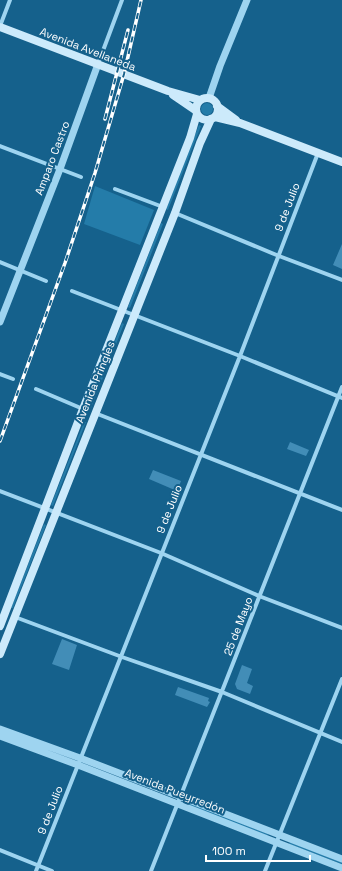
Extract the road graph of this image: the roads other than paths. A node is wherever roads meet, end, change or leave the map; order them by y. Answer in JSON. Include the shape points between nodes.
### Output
{"nodes":[{"id":1,"x":10,"y":0,"type":"edge"},
{"id":2,"x":122,"y":0,"type":"edge"},
{"id":3,"x":245,"y":1,"type":"edge"},
{"id":4,"x":0,"y":26,"type":"edge"},
{"id":5,"x":98,"y":64,"type":"junction"},
{"id":6,"x":168,"y":91,"type":"junction"},
{"id":7,"x":209,"y":98,"type":"junction"},
{"id":8,"x":200,"y":100,"type":"junction"},
{"id":9,"x":217,"y":106,"type":"junction"},
{"id":10,"x":196,"y":112,"type":"junction"},
{"id":11,"x":213,"y":118,"type":"junction"},
{"id":12,"x":240,"y":123,"type":"junction"},
{"id":13,"x":0,"y":146,"type":"edge"},
{"id":14,"x":318,"y":153,"type":"junction"},
{"id":15,"x":342,"y":162,"type":"edge"},
{"id":16,"x":60,"y":169,"type":"junction"},
{"id":17,"x":82,"y":177,"type":"dead end"},
{"id":18,"x":114,"y":189,"type":"dead end"},
{"id":19,"x":163,"y":207,"type":"junction"},
{"id":20,"x":175,"y":213,"type":"junction"},
{"id":21,"x":279,"y":256,"type":"junction"},
{"id":22,"x":0,"y":262,"type":"edge"},
{"id":23,"x":21,"y":270,"type":"junction"},
{"id":24,"x":342,"y":280,"type":"edge"},
{"id":25,"x":46,"y":281,"type":"dead end"},
{"id":26,"x":72,"y":291,"type":"dead end"},
{"id":27,"x":122,"y":311,"type":"junction"},
{"id":28,"x":134,"y":315,"type":"junction"},
{"id":29,"x":0,"y":322,"type":"edge"},
{"id":30,"x":240,"y":356,"type":"junction"},
{"id":31,"x":0,"y":374,"type":"edge"},
{"id":32,"x":13,"y":379,"type":"dead end"},
{"id":33,"x":342,"y":387,"type":"edge"},
{"id":34,"x":36,"y":389,"type":"dead end"},
{"id":35,"x":340,"y":397,"type":"edge"},
{"id":36,"x":83,"y":409,"type":"junction"},
{"id":37,"x":95,"y":413,"type":"junction"},
{"id":38,"x":201,"y":454,"type":"junction"},
{"id":39,"x":0,"y":490,"type":"edge"},
{"id":40,"x":300,"y":495,"type":"junction"},
{"id":41,"x":46,"y":508,"type":"junction"},
{"id":42,"x":342,"y":510,"type":"edge"},
{"id":43,"x":56,"y":511,"type":"junction"},
{"id":44,"x":161,"y":553,"type":"junction"},
{"id":45,"x":259,"y":596,"type":"junction"},
{"id":46,"x":3,"y":612,"type":"edge"},
{"id":47,"x":15,"y":616,"type":"junction"},
{"id":48,"x":0,"y":626,"type":"edge"},
{"id":49,"x":342,"y":628,"type":"edge"},
{"id":50,"x":0,"y":654,"type":"edge"},
{"id":51,"x":122,"y":657,"type":"junction"},
{"id":52,"x":342,"y":679,"type":"edge"},
{"id":53,"x":222,"y":692,"type":"junction"},
{"id":54,"x":0,"y":729,"type":"edge"},
{"id":55,"x":321,"y":733,"type":"junction"},
{"id":56,"x":0,"y":736,"type":"edge"},
{"id":57,"x":342,"y":742,"type":"edge"},
{"id":58,"x":79,"y":761,"type":"junction"},
{"id":59,"x":178,"y":800,"type":"junction"},
{"id":60,"x":277,"y":839,"type":"junction"},
{"id":61,"x":0,"y":850,"type":"edge"},
{"id":62,"x":342,"y":859,"type":"edge"},
{"id":63,"x":38,"y":866,"type":"junction"},
{"id":64,"x":342,"y":868,"type":"edge"},
{"id":65,"x":36,"y":871,"type":"edge"},
{"id":66,"x":52,"y":871,"type":"edge"},
{"id":67,"x":151,"y":871,"type":"edge"},
{"id":68,"x":265,"y":871,"type":"edge"}],
"edges":[{"from":1,"to":4,"type":"street"},
{"from":2,"to":5,"type":"street","name":"Amparo Castro"},
{"from":3,"to":7,"type":"street"},
{"from":4,"to":5,"type":"main road","name":"Avenida Avellaneda"},
{"from":5,"to":6,"type":"main road","name":"Avenida Avellaneda"},
{"from":5,"to":16,"type":"street","name":"Amparo Castro"},
{"from":6,"to":8,"type":"main road","name":"Avenida Avellaneda"},
{"from":6,"to":10,"type":"main road","name":"Avenida Avellaneda"},
{"from":7,"to":8,"type":"main road"},
{"from":7,"to":9,"type":"main road","via":[[216,102]]},
{"from":8,"to":10,"type":"main road"},
{"from":9,"to":11,"type":"main road","via":[[217,114]]},
{"from":9,"to":12,"type":"main road"},
{"from":10,"to":11,"type":"main road","via":[[204,120]]},
{"from":10,"to":19,"type":"main road","name":"Avenida Pringles","via":[[190,138]]},
{"from":11,"to":12,"type":"main road"},
{"from":11,"to":20,"type":"main road","name":"Avenida Pringles","via":[[200,142]]},
{"from":12,"to":14,"type":"main road"},
{"from":13,"to":16,"type":"street"},
{"from":14,"to":15,"type":"main road"},
{"from":14,"to":21,"type":"street","name":"9 de Julio"},
{"from":16,"to":17,"type":"street"},
{"from":16,"to":23,"type":"street","name":"Amparo Castro"},
{"from":18,"to":19,"type":"street"},
{"from":19,"to":27,"type":"main road","name":"Avenida Pringles"},
{"from":20,"to":21,"type":"street"},
{"from":20,"to":28,"type":"main road","name":"Avenida Pringles"},
{"from":21,"to":24,"type":"street"},
{"from":21,"to":30,"type":"street","name":"9 de Julio"},
{"from":22,"to":23,"type":"street"},
{"from":23,"to":25,"type":"street"},
{"from":23,"to":29,"type":"street","name":"Amparo Castro"},
{"from":26,"to":27,"type":"street"},
{"from":27,"to":28,"type":"street"},
{"from":27,"to":36,"type":"main road","name":"Avenida Pringles"},
{"from":28,"to":30,"type":"street"},
{"from":28,"to":37,"type":"main road","name":"Avenida Pringles"},
{"from":30,"to":35,"type":"street"},
{"from":30,"to":38,"type":"street","name":"9 de Julio"},
{"from":31,"to":32,"type":"street"},
{"from":33,"to":35,"type":"street","name":"25 de Mayo"},
{"from":34,"to":36,"type":"street"},
{"from":35,"to":40,"type":"street","name":"25 de Mayo"},
{"from":36,"to":41,"type":"main road","name":"Avenida Pringles"},
{"from":37,"to":38,"type":"street"},
{"from":37,"to":43,"type":"main road","name":"Avenida Pringles"},
{"from":38,"to":40,"type":"street"},
{"from":38,"to":44,"type":"street","name":"9 de Julio"},
{"from":39,"to":41,"type":"street"},
{"from":40,"to":42,"type":"street"},
{"from":40,"to":45,"type":"street","name":"25 de Mayo"},
{"from":41,"to":43,"type":"street"},
{"from":41,"to":46,"type":"main road","name":"Avenida Pringles"},
{"from":43,"to":44,"type":"street"},
{"from":43,"to":47,"type":"main road","name":"Avenida Pringles"},
{"from":44,"to":45,"type":"street"},
{"from":44,"to":51,"type":"street","name":"9 de Julio"},
{"from":45,"to":49,"type":"street"},
{"from":45,"to":53,"type":"street","name":"25 de Mayo"},
{"from":46,"to":48,"type":"main road","name":"Avenida Pringles"},
{"from":47,"to":50,"type":"main road","name":"Avenida Pringles"},
{"from":47,"to":51,"type":"street"},
{"from":51,"to":53,"type":"street"},
{"from":51,"to":58,"type":"street","name":"9 de Julio"},
{"from":52,"to":55,"type":"street"},
{"from":53,"to":55,"type":"street"},
{"from":53,"to":59,"type":"street","name":"25 de Mayo"},
{"from":54,"to":58,"type":"street","name":"Avenida Pueyrredón"},
{"from":55,"to":57,"type":"street"},
{"from":55,"to":60,"type":"street"},
{"from":56,"to":58,"type":"street","name":"Avenida Pueyrredón"},
{"from":58,"to":59,"type":"street","name":"Avenida Pueyrredón"},
{"from":58,"to":63,"type":"street","name":"9 de Julio"},
{"from":59,"to":60,"type":"street","name":"Avenida Pueyrredón"},
{"from":59,"to":67,"type":"street","name":"25 de Mayo"},
{"from":60,"to":62,"type":"street","name":"Avenida Pueyrredón"},
{"from":60,"to":64,"type":"street","name":"Avenida Pueyrredón"},
{"from":60,"to":68,"type":"street"},
{"from":61,"to":63,"type":"street"},
{"from":63,"to":65,"type":"street","name":"9 de Julio"},
{"from":63,"to":66,"type":"street"}]}
